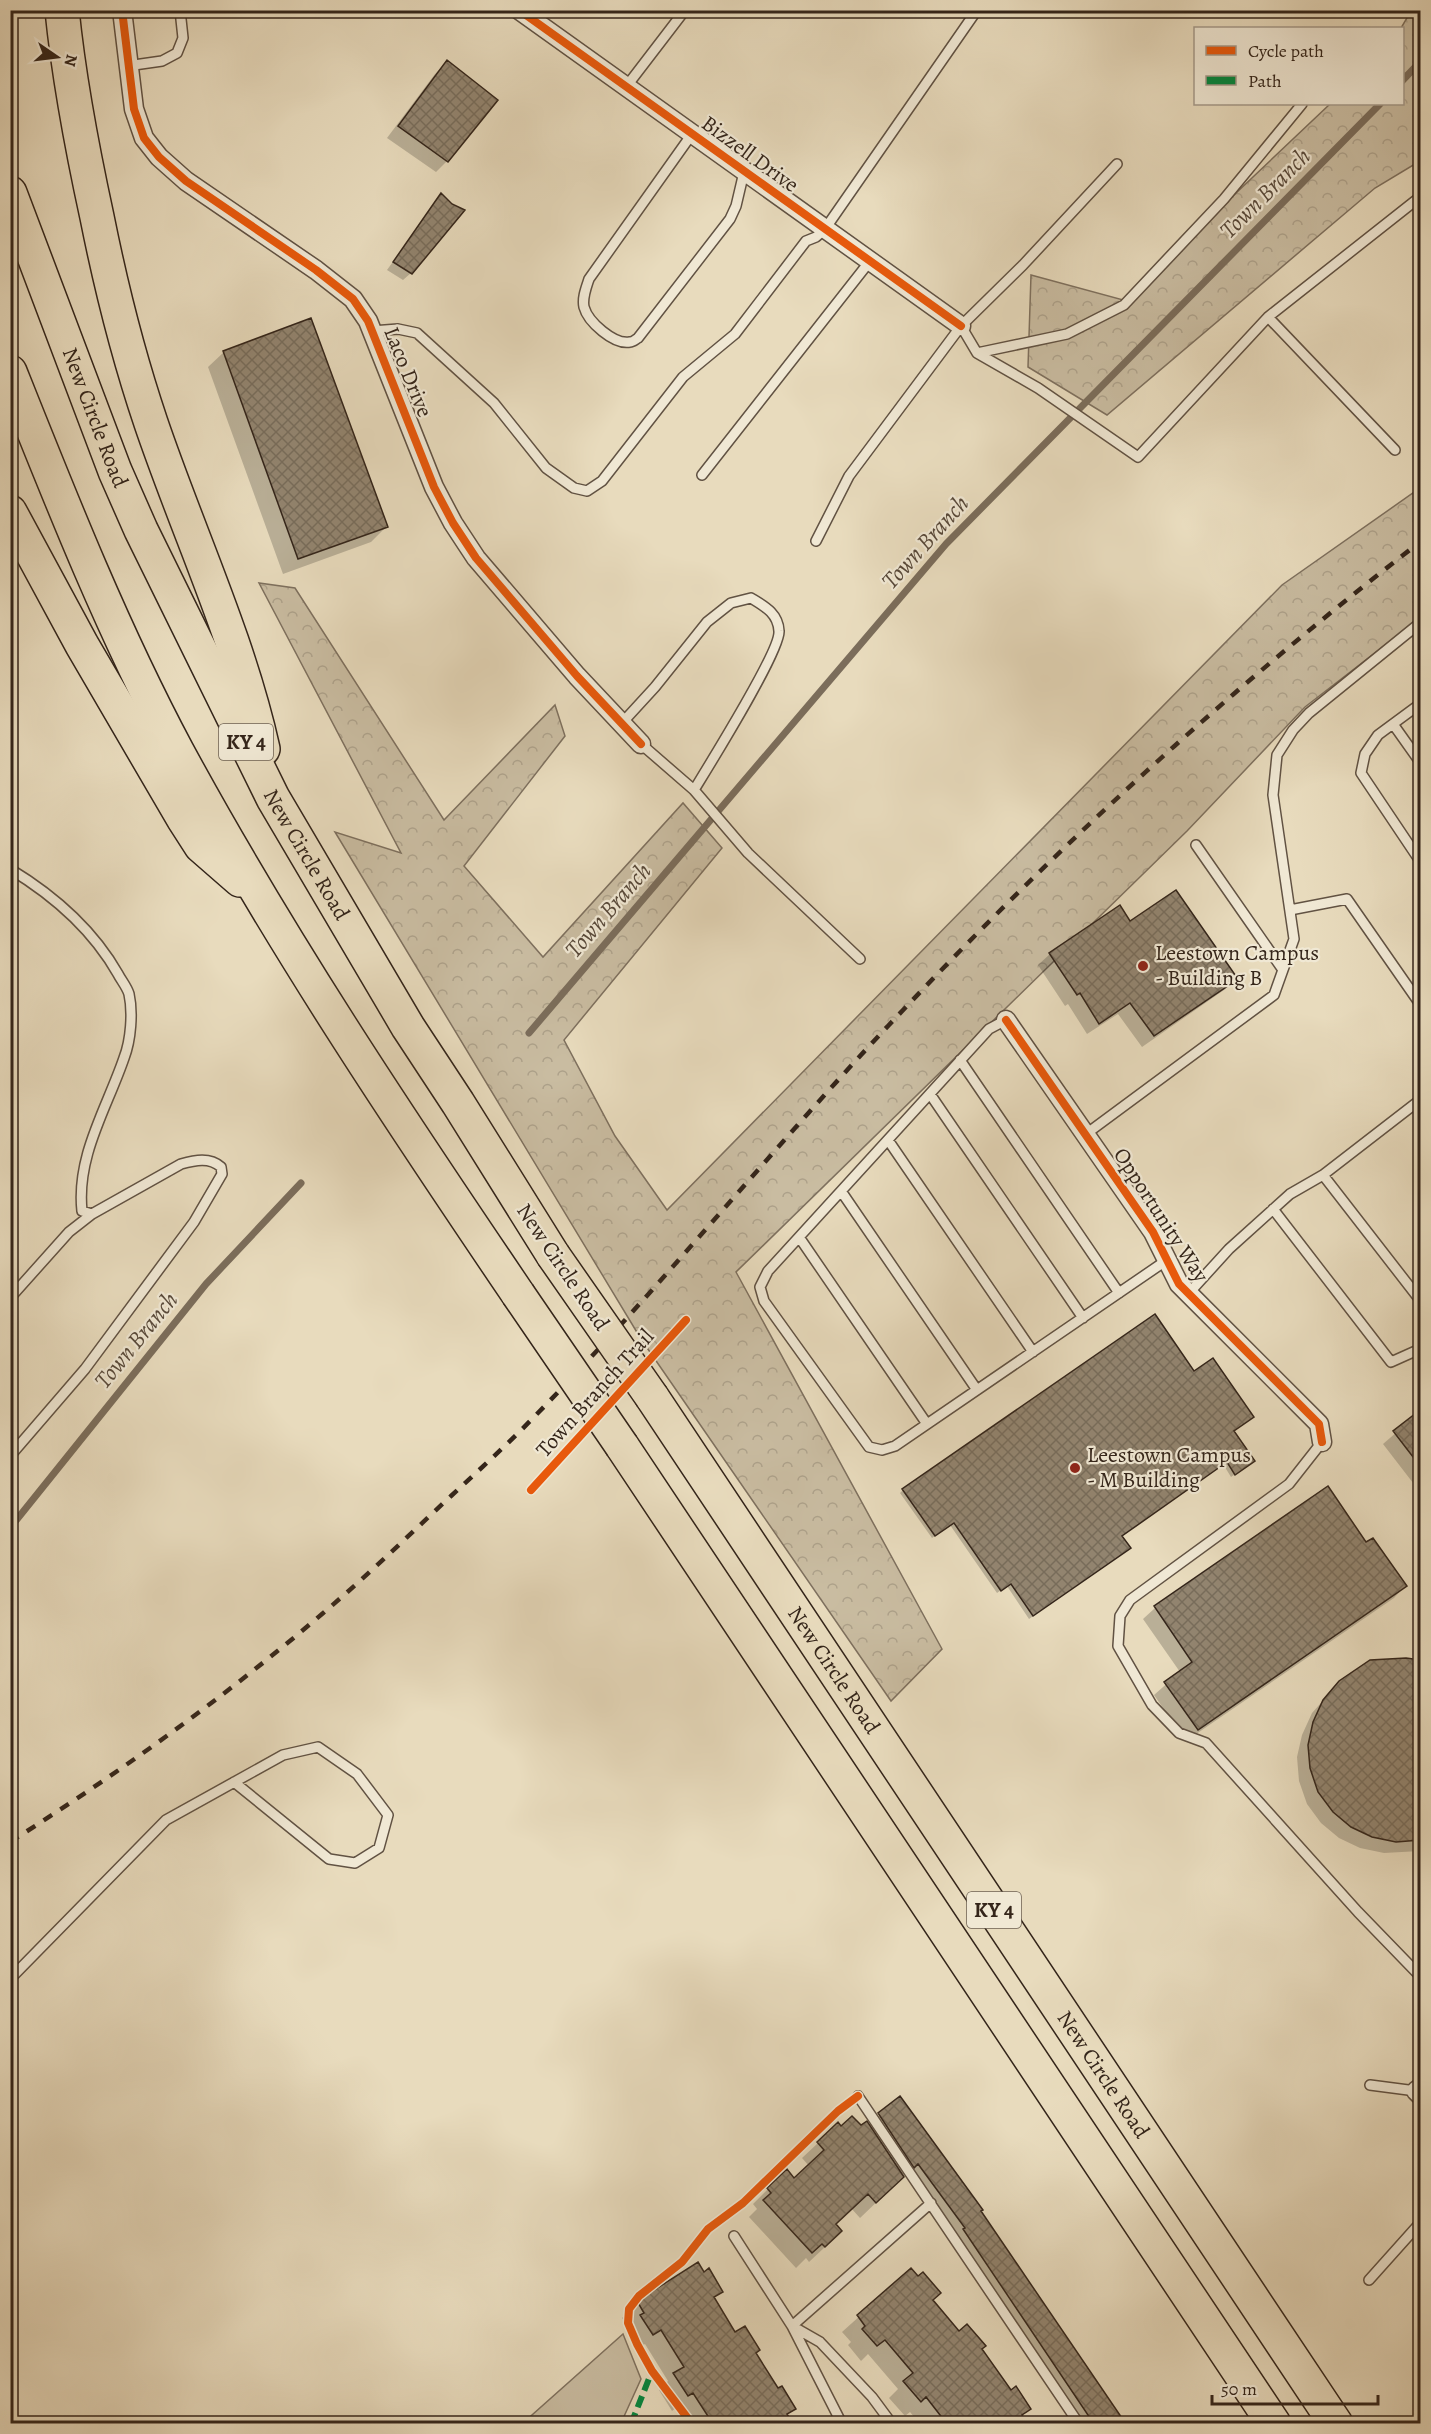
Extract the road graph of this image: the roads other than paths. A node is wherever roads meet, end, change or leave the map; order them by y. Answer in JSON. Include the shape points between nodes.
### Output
{"nodes":[{"id":1,"x":62,"y":10,"type":"edge"},
{"id":2,"x":122,"y":10,"type":"edge"},
{"id":3,"x":180,"y":10,"type":"edge"},
{"id":4,"x":519,"y":10,"type":"edge"},
{"id":5,"x":685,"y":10,"type":"edge"},
{"id":6,"x":977,"y":10,"type":"edge"},
{"id":7,"x":127,"y":66,"type":"junction"},
{"id":8,"x":626,"y":87,"type":"junction"},
{"id":9,"x":1301,"y":105,"type":"edge"},
{"id":10,"x":692,"y":134,"type":"junction"},
{"id":11,"x":1117,"y":164,"type":"dead end"},
{"id":12,"x":744,"y":172,"type":"junction"},
{"id":13,"x":10,"y":194,"type":"edge"},
{"id":14,"x":1420,"y":197,"type":"edge"},
{"id":15,"x":825,"y":229,"type":"junction"},
{"id":16,"x":870,"y":261,"type":"junction"},
{"id":17,"x":1268,"y":317,"type":"junction"},
{"id":18,"x":961,"y":326,"type":"junction"},
{"id":19,"x":372,"y":331,"type":"junction"},
{"id":20,"x":977,"y":353,"type":"junction"},
{"id":21,"x":10,"y":372,"type":"edge"},
{"id":22,"x":1395,"y":450,"type":"dead end"},
{"id":23,"x":702,"y":475,"type":"dead end"},
{"id":24,"x":10,"y":512,"type":"edge"},
{"id":25,"x":816,"y":541,"type":"dead end"},
{"id":26,"x":1420,"y":623,"type":"edge"},
{"id":27,"x":1420,"y":704,"type":"edge"},
{"id":28,"x":622,"y":723,"type":"junction"},
{"id":29,"x":1393,"y":724,"type":"junction"},
{"id":30,"x":641,"y":744,"type":"joint"},
{"id":31,"x":1420,"y":762,"type":"edge"},
{"id":32,"x":694,"y":790,"type":"junction"},
{"id":33,"x":273,"y":798,"type":"junction"},
{"id":34,"x":1196,"y":845,"type":"dead end"},
{"id":35,"x":1420,"y":861,"type":"edge"},
{"id":36,"x":10,"y":869,"type":"edge"},
{"id":37,"x":260,"y":898,"type":"junction"},
{"id":38,"x":1290,"y":910,"type":"junction"},
{"id":39,"x":860,"y":959,"type":"dead end"},
{"id":40,"x":1283,"y":969,"type":"junction"},
{"id":41,"x":1420,"y":1004,"type":"edge"},
{"id":42,"x":1006,"y":1020,"type":"joint"},
{"id":43,"x":960,"y":1060,"type":"junction"},
{"id":44,"x":930,"y":1094,"type":"junction"},
{"id":45,"x":1420,"y":1100,"type":"edge"},
{"id":46,"x":1086,"y":1134,"type":"junction"},
{"id":47,"x":888,"y":1140,"type":"junction"},
{"id":48,"x":1323,"y":1175,"type":"junction"},
{"id":49,"x":841,"y":1191,"type":"junction"},
{"id":50,"x":1273,"y":1209,"type":"junction"},
{"id":51,"x":92,"y":1214,"type":"junction"},
{"id":52,"x":799,"y":1237,"type":"junction"},
{"id":53,"x":1167,"y":1260,"type":"junction"},
{"id":54,"x":1119,"y":1293,"type":"junction"},
{"id":55,"x":1189,"y":1293,"type":"junction"},
{"id":56,"x":10,"y":1298,"type":"edge"},
{"id":57,"x":1420,"y":1300,"type":"edge"},
{"id":58,"x":1083,"y":1318,"type":"junction"},
{"id":59,"x":1420,"y":1349,"type":"edge"},
{"id":60,"x":1033,"y":1352,"type":"junction"},
{"id":61,"x":977,"y":1390,"type":"junction"},
{"id":62,"x":927,"y":1424,"type":"junction"},
{"id":63,"x":1322,"y":1442,"type":"joint"},
{"id":64,"x":10,"y":1456,"type":"edge"},
{"id":65,"x":234,"y":1782,"type":"junction"},
{"id":66,"x":1420,"y":1976,"type":"edge"},
{"id":67,"x":10,"y":1979,"type":"edge"},
{"id":68,"x":1370,"y":2085,"type":"dead end"},
{"id":69,"x":1419,"y":2091,"type":"edge"},
{"id":70,"x":858,"y":2096,"type":"dead end"},
{"id":71,"x":931,"y":2203,"type":"junction"},
{"id":72,"x":1420,"y":2223,"type":"edge"},
{"id":73,"x":734,"y":2236,"type":"dead end"},
{"id":74,"x":1369,"y":2280,"type":"dead end"},
{"id":75,"x":792,"y":2326,"type":"junction"},
{"id":76,"x":842,"y":2424,"type":"edge"},
{"id":77,"x":892,"y":2424,"type":"edge"},
{"id":78,"x":1079,"y":2424,"type":"edge"},
{"id":79,"x":1274,"y":2424,"type":"edge"},
{"id":80,"x":1336,"y":2424,"type":"edge"}],
"edges":[{"from":1,"to":33,"type":"highway","via":[[88,175],[124,339],[151,424],[252,698]]},
{"from":2,"to":7,"type":"street","name":"Laco Drive"},
{"from":3,"to":7,"type":"lane","via":[[183,38],[177,54],[162,61]]},
{"from":4,"to":8,"type":"street","name":"Bizzell Drive"},
{"from":5,"to":8,"type":"lane"},
{"from":6,"to":15,"type":"lane"},
{"from":7,"to":19,"type":"street","name":"Laco Drive","via":[[134,109],[144,138],[159,158],[353,299]]},
{"from":8,"to":10,"type":"street","name":"Bizzell Drive"},
{"from":9,"to":20,"type":"lane","via":[[1224,199],[1124,305],[1067,334]]},
{"from":10,"to":12,"type":"street","name":"Bizzell Drive"},
{"from":10,"to":12,"type":"lane","via":[[589,279],[584,308],[612,339],[630,343],[638,338],[730,219]]},
{"from":11,"to":18,"type":"lane"},
{"from":12,"to":15,"type":"street","name":"Bizzell Drive"},
{"from":13,"to":33,"type":"highway","name":"New Circle Road","number":"KY 4","via":[[115,471]]},
{"from":14,"to":17,"type":"lane"},
{"from":15,"to":16,"type":"street","name":"Bizzell Drive"},
{"from":15,"to":19,"type":"lane","via":[[806,241],[735,334],[683,377],[602,481],[587,491],[574,488],[546,468],[494,403],[417,333],[398,329]]},
{"from":16,"to":18,"type":"street","name":"Bizzell Drive"},
{"from":16,"to":23,"type":"lane"},
{"from":17,"to":20,"type":"lane","via":[[1138,457],[1038,388]]},
{"from":17,"to":22,"type":"lane"},
{"from":18,"to":20,"type":"lane"},
{"from":18,"to":25,"type":"lane","via":[[849,476]]},
{"from":19,"to":28,"type":"street","name":"Laco Drive","via":[[434,487],[470,549],[528,620]]},
{"from":21,"to":37,"type":"highway","number":"KY 4","via":[[115,626],[177,750]]},
{"from":24,"to":37,"type":"highway","via":[[81,645],[201,846]]},
{"from":26,"to":38,"type":"lane","via":[[1309,713],[1277,755],[1273,795]]},
{"from":27,"to":29,"type":"lane"},
{"from":28,"to":30,"type":"street","name":"Laco Drive"},
{"from":28,"to":32,"type":"lane","via":[[707,622],[731,603],[751,598],[773,612],[780,632],[773,650]]},
{"from":29,"to":31,"type":"lane"},
{"from":29,"to":35,"type":"lane","via":[[1378,735],[1365,754],[1361,773]]},
{"from":30,"to":32,"type":"lane"},
{"from":32,"to":39,"type":"lane","via":[[748,853]]},
{"from":33,"to":80,"type":"highway","name":"New Circle Road","number":"KY 4","bridge":true,"via":[[408,1027],[553,1255],[652,1396]]},
{"from":34,"to":40,"type":"lane"},
{"from":36,"to":51,"type":"lane","via":[[72,915],[105,951],[129,993],[130,1027],[125,1056],[84,1163],[82,1211]]},
{"from":37,"to":79,"type":"highway","number":"KY 4","bridge":true,"via":[[353,1048]]},
{"from":38,"to":40,"type":"lane","via":[[1294,939]]},
{"from":38,"to":41,"type":"lane","via":[[1347,899]]},
{"from":40,"to":46,"type":"lane","via":[[1274,995]]},
{"from":42,"to":43,"type":"lane","via":[[989,1029]]},
{"from":42,"to":46,"type":"street","name":"Opportunity Way"},
{"from":43,"to":44,"type":"lane"},
{"from":43,"to":54,"type":"lane"},
{"from":44,"to":47,"type":"lane"},
{"from":44,"to":58,"type":"lane"},
{"from":45,"to":48,"type":"lane"},
{"from":46,"to":53,"type":"street","name":"Opportunity Way","via":[[1153,1232]]},
{"from":47,"to":49,"type":"lane"},
{"from":47,"to":60,"type":"lane"},
{"from":48,"to":50,"type":"lane"},
{"from":48,"to":57,"type":"lane"},
{"from":49,"to":52,"type":"lane"},
{"from":49,"to":61,"type":"lane"},
{"from":50,"to":55,"type":"lane"},
{"from":50,"to":59,"type":"lane","via":[[1392,1362]]},
{"from":51,"to":56,"type":"lane","via":[[69,1232]]},
{"from":51,"to":64,"type":"lane","via":[[181,1164],[198,1159],[221,1167],[214,1192],[183,1237],[85,1369]]},
{"from":52,"to":62,"type":"lane"},
{"from":52,"to":62,"type":"lane","via":[[768,1271],[760,1287],[765,1301],[869,1447],[882,1450],[895,1446]]},
{"from":53,"to":54,"type":"lane"},
{"from":53,"to":55,"type":"street","name":"Opportunity Way","via":[[1179,1284]]},
{"from":54,"to":58,"type":"lane"},
{"from":55,"to":63,"type":"street","name":"Opportunity Way","via":[[1318,1424]]},
{"from":58,"to":60,"type":"lane"},
{"from":60,"to":61,"type":"lane"},
{"from":61,"to":62,"type":"lane"},
{"from":63,"to":66,"type":"lane","via":[[1289,1484],[1130,1600],[1120,1616],[1118,1646],[1152,1705],[1179,1733],[1206,1743]]},
{"from":65,"to":65,"type":"lane","via":[[283,1755],[318,1747],[357,1774],[388,1815],[379,1848],[355,1863],[329,1860]]},
{"from":65,"to":67,"type":"lane","via":[[166,1820]]},
{"from":68,"to":69,"type":"lane"},
{"from":70,"to":71,"type":"lane"},
{"from":71,"to":75,"type":"lane"},
{"from":71,"to":78,"type":"lane"},
{"from":72,"to":74,"type":"lane"},
{"from":73,"to":75,"type":"lane"},
{"from":75,"to":76,"type":"lane"},
{"from":75,"to":77,"type":"lane","via":[[820,2342]]}]}
